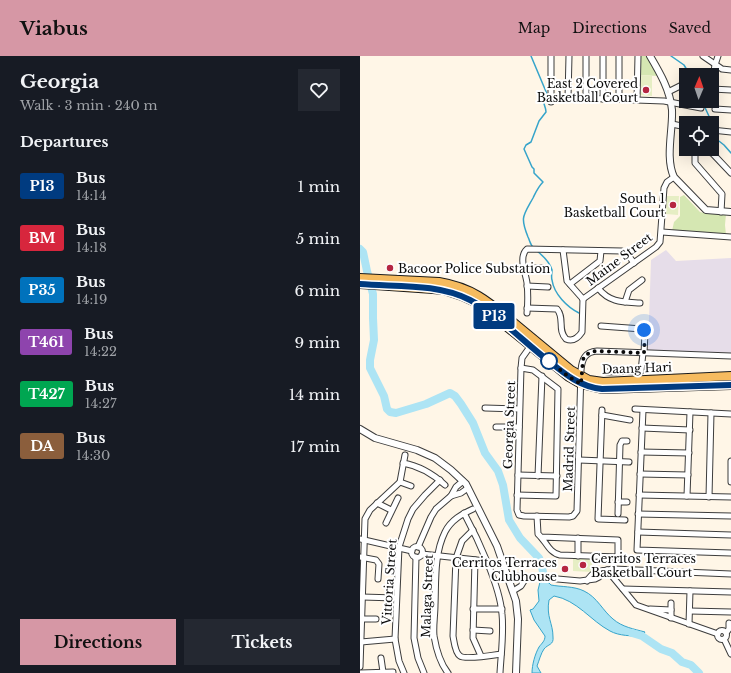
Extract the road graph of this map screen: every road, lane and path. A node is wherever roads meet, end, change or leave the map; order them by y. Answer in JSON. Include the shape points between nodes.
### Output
{"nodes":[{"id":1,"x":551,"y":56,"type":"edge"},
{"id":2,"x":569,"y":56,"type":"edge"},
{"id":3,"x":586,"y":56,"type":"edge"},
{"id":4,"x":603,"y":56,"type":"edge"},
{"id":5,"x":619,"y":56,"type":"edge"},
{"id":6,"x":638,"y":56,"type":"edge"},
{"id":7,"x":650,"y":56,"type":"edge"},
{"id":8,"x":702,"y":56,"type":"edge"},
{"id":9,"x":718,"y":56,"type":"edge"},
{"id":10,"x":715,"y":65,"type":"junction"},
{"id":11,"x":714,"y":68,"type":"edge"},
{"id":12,"x":731,"y":70,"type":"edge"},
{"id":13,"x":679,"y":87,"type":"edge"},
{"id":14,"x":719,"y":89,"type":"edge"},
{"id":15,"x":731,"y":90,"type":"edge"},
{"id":16,"x":668,"y":92,"type":"junction"},
{"id":17,"x":568,"y":98,"type":"junction"},
{"id":18,"x":586,"y":98,"type":"junction"},
{"id":19,"x":603,"y":99,"type":"junction"},
{"id":20,"x":619,"y":99,"type":"junction"},
{"id":21,"x":637,"y":100,"type":"junction"},
{"id":22,"x":671,"y":102,"type":"junction"},
{"id":23,"x":679,"y":104,"type":"edge"},
{"id":24,"x":715,"y":109,"type":"dead end"},
{"id":25,"x":731,"y":110,"type":"edge"},
{"id":26,"x":672,"y":124,"type":"junction"},
{"id":27,"x":679,"y":126,"type":"edge"},
{"id":28,"x":719,"y":131,"type":"edge"},
{"id":29,"x":731,"y":132,"type":"edge"},
{"id":30,"x":695,"y":156,"type":"edge"},
{"id":31,"x":715,"y":156,"type":"edge"},
{"id":32,"x":731,"y":173,"type":"edge"},
{"id":33,"x":674,"y":177,"type":"junction"},
{"id":34,"x":721,"y":212,"type":"junction"},
{"id":35,"x":731,"y":212,"type":"edge"},
{"id":36,"x":662,"y":232,"type":"junction"},
{"id":37,"x":731,"y":237,"type":"edge"},
{"id":38,"x":563,"y":250,"type":"junction"},
{"id":39,"x":601,"y":251,"type":"junction"},
{"id":40,"x":634,"y":263,"type":"junction"},
{"id":41,"x":524,"y":268,"type":"junction"},
{"id":42,"x":544,"y":268,"type":"dead end"},
{"id":43,"x":642,"y":280,"type":"dead end"},
{"id":44,"x":361,"y":281,"type":"edge"},
{"id":45,"x":570,"y":284,"type":"junction"},
{"id":46,"x":527,"y":286,"type":"junction"},
{"id":47,"x":548,"y":286,"type":"dead end"},
{"id":48,"x":598,"y":288,"type":"junction"},
{"id":49,"x":583,"y":298,"type":"junction"},
{"id":50,"x":626,"y":302,"type":"junction"},
{"id":51,"x":640,"y":303,"type":"dead end"},
{"id":52,"x":601,"y":326,"type":"dead end"},
{"id":53,"x":533,"y":344,"type":"junction"},
{"id":54,"x":644,"y":353,"type":"junction"},
{"id":55,"x":731,"y":356,"type":"edge"},
{"id":56,"x":521,"y":368,"type":"junction"},
{"id":57,"x":607,"y":372,"type":"dead end"},
{"id":58,"x":542,"y":376,"type":"junction"},
{"id":59,"x":731,"y":376,"type":"edge"},
{"id":60,"x":581,"y":380,"type":"junction"},
{"id":61,"x":669,"y":383,"type":"junction"},
{"id":62,"x":731,"y":385,"type":"edge"},
{"id":63,"x":484,"y":408,"type":"dead end"},
{"id":64,"x":519,"y":409,"type":"junction"},
{"id":65,"x":635,"y":409,"type":"dead end"},
{"id":66,"x":643,"y":410,"type":"junction"},
{"id":67,"x":690,"y":412,"type":"junction"},
{"id":68,"x":711,"y":413,"type":"junction"},
{"id":69,"x":731,"y":414,"type":"edge"},
{"id":70,"x":630,"y":420,"type":"dead end"},
{"id":71,"x":496,"y":427,"type":"dead end"},
{"id":72,"x":519,"y":427,"type":"junction"},
{"id":73,"x":642,"y":428,"type":"junction"},
{"id":74,"x":360,"y":430,"type":"edge"},
{"id":75,"x":690,"y":430,"type":"junction"},
{"id":76,"x":627,"y":441,"type":"dead end"},
{"id":77,"x":641,"y":452,"type":"junction"},
{"id":78,"x":689,"y":453,"type":"junction"},
{"id":79,"x":405,"y":455,"type":"dead end"},
{"id":80,"x":579,"y":460,"type":"junction"},
{"id":81,"x":599,"y":460,"type":"junction"},
{"id":82,"x":620,"y":461,"type":"junction"},
{"id":83,"x":731,"y":461,"type":"edge"},
{"id":84,"x":629,"y":462,"type":"dead end"},
{"id":85,"x":404,"y":463,"type":"junction"},
{"id":86,"x":640,"y":474,"type":"junction"},
{"id":87,"x":518,"y":475,"type":"junction"},
{"id":88,"x":688,"y":475,"type":"junction"},
{"id":89,"x":538,"y":476,"type":"junction"},
{"id":90,"x":557,"y":476,"type":"junction"},
{"id":91,"x":440,"y":480,"type":"junction"},
{"id":92,"x":463,"y":481,"type":"junction"},
{"id":93,"x":400,"y":482,"type":"junction"},
{"id":94,"x":731,"y":482,"type":"edge"},
{"id":95,"x":446,"y":485,"type":"dead end"},
{"id":96,"x":411,"y":486,"type":"dead end"},
{"id":97,"x":468,"y":488,"type":"junction"},
{"id":98,"x":517,"y":495,"type":"junction"},
{"id":99,"x":639,"y":495,"type":"junction"},
{"id":100,"x":451,"y":496,"type":"junction"},
{"id":101,"x":687,"y":496,"type":"junction"},
{"id":102,"x":709,"y":497,"type":"junction"},
{"id":103,"x":731,"y":497,"type":"edge"},
{"id":104,"x":398,"y":498,"type":"dead end"},
{"id":105,"x":618,"y":502,"type":"junction"},
{"id":106,"x":627,"y":502,"type":"dead end"},
{"id":107,"x":377,"y":503,"type":"junction"},
{"id":108,"x":391,"y":510,"type":"junction"},
{"id":109,"x":473,"y":510,"type":"dead end"},
{"id":110,"x":464,"y":513,"type":"junction"},
{"id":111,"x":618,"y":514,"type":"dead end"},
{"id":112,"x":638,"y":514,"type":"junction"},
{"id":113,"x":537,"y":516,"type":"junction"},
{"id":114,"x":731,"y":516,"type":"edge"},
{"id":115,"x":625,"y":520,"type":"dead end"},
{"id":116,"x":386,"y":523,"type":"dead end"},
{"id":117,"x":473,"y":530,"type":"junction"},
{"id":118,"x":638,"y":532,"type":"junction"},
{"id":119,"x":731,"y":535,"type":"edge"},
{"id":120,"x":542,"y":537,"type":"junction"},
{"id":121,"x":578,"y":538,"type":"junction"},
{"id":122,"x":362,"y":539,"type":"edge"},
{"id":123,"x":399,"y":547,"type":"junction"},
{"id":124,"x":418,"y":547,"type":"junction"},
{"id":125,"x":412,"y":551,"type":"junction"},
{"id":126,"x":731,"y":553,"type":"edge"},
{"id":127,"x":422,"y":554,"type":"junction"},
{"id":128,"x":438,"y":556,"type":"junction"},
{"id":129,"x":578,"y":556,"type":"junction"},
{"id":130,"x":362,"y":557,"type":"edge"},
{"id":131,"x":416,"y":557,"type":"junction"},
{"id":132,"x":456,"y":558,"type":"junction"},
{"id":133,"x":475,"y":560,"type":"junction"},
{"id":134,"x":486,"y":561,"type":"junction"},
{"id":135,"x":605,"y":571,"type":"junction"},
{"id":136,"x":731,"y":574,"type":"edge"},
{"id":137,"x":508,"y":576,"type":"junction"},
{"id":138,"x":378,"y":578,"type":"dead end"},
{"id":139,"x":526,"y":578,"type":"junction"},
{"id":140,"x":623,"y":589,"type":"junction"},
{"id":141,"x":513,"y":591,"type":"junction"},
{"id":142,"x":690,"y":591,"type":"junction"},
{"id":143,"x":731,"y":592,"type":"edge"},
{"id":144,"x":362,"y":596,"type":"junction"},
{"id":145,"x":396,"y":598,"type":"junction"},
{"id":146,"x":671,"y":603,"type":"dead end"},
{"id":147,"x":473,"y":609,"type":"junction"},
{"id":148,"x":502,"y":609,"type":"junction"},
{"id":149,"x":645,"y":609,"type":"junction"},
{"id":150,"x":671,"y":610,"type":"junction"},
{"id":151,"x":690,"y":611,"type":"junction"},
{"id":152,"x":731,"y":612,"type":"edge"},
{"id":153,"x":671,"y":618,"type":"junction"},
{"id":154,"x":362,"y":619,"type":"junction"},
{"id":155,"x":376,"y":619,"type":"dead end"},
{"id":156,"x":729,"y":623,"type":"dead end"},
{"id":157,"x":689,"y":624,"type":"junction"},
{"id":158,"x":473,"y":630,"type":"junction"},
{"id":159,"x":490,"y":631,"type":"dead end"},
{"id":160,"x":726,"y":633,"type":"junction"},
{"id":161,"x":718,"y":634,"type":"junction"},
{"id":162,"x":395,"y":639,"type":"junction"},
{"id":163,"x":724,"y":639,"type":"junction"},
{"id":164,"x":361,"y":642,"type":"edge"},
{"id":165,"x":501,"y":654,"type":"junction"},
{"id":166,"x":731,"y":654,"type":"edge"},
{"id":167,"x":481,"y":656,"type":"junction"},
{"id":168,"x":381,"y":658,"type":"dead end"},
{"id":169,"x":360,"y":666,"type":"edge"},
{"id":170,"x":382,"y":672,"type":"edge"},
{"id":171,"x":393,"y":672,"type":"dead end"},
{"id":172,"x":360,"y":673,"type":"edge"},
{"id":173,"x":404,"y":673,"type":"edge"},
{"id":174,"x":424,"y":673,"type":"edge"},
{"id":175,"x":448,"y":673,"type":"edge"},
{"id":176,"x":500,"y":673,"type":"edge"},
{"id":177,"x":516,"y":673,"type":"edge"}],
"edges":[{"from":1,"to":17,"type":"street","via":[[551,100]]},
{"from":2,"to":17,"type":"street"},
{"from":3,"to":18,"type":"street"},
{"from":4,"to":19,"type":"street"},
{"from":5,"to":20,"type":"street"},
{"from":6,"to":21,"type":"street"},
{"from":7,"to":16,"type":"street"},
{"from":8,"to":10,"type":"street"},
{"from":9,"to":10,"type":"street"},
{"from":10,"to":11,"type":"street"},
{"from":10,"to":12,"type":"street"},
{"from":13,"to":16,"type":"street"},
{"from":14,"to":15,"type":"street"},
{"from":16,"to":22,"type":"street"},
{"from":17,"to":18,"type":"street"},
{"from":18,"to":19,"type":"street"},
{"from":19,"to":20,"type":"street"},
{"from":20,"to":21,"type":"street"},
{"from":21,"to":22,"type":"street"},
{"from":22,"to":23,"type":"street"},
{"from":22,"to":26,"type":"street"},
{"from":24,"to":25,"type":"street"},
{"from":26,"to":27,"type":"street"},
{"from":26,"to":33,"type":"street","via":[[670,162]]},
{"from":28,"to":29,"type":"street"},
{"from":30,"to":34,"type":"street","via":[[695,163],[722,194]]},
{"from":31,"to":32,"type":"street"},
{"from":33,"to":34,"type":"street","via":[[703,207]]},
{"from":33,"to":36,"type":"street","via":[[664,188]]},
{"from":34,"to":35,"type":"street"},
{"from":36,"to":37,"type":"street"},
{"from":36,"to":40,"type":"street","name":"Maine Street","via":[[658,245]]},
{"from":38,"to":39,"type":"street"},
{"from":38,"to":41,"type":"street","via":[[529,249],[524,252]]},
{"from":38,"to":45,"type":"street","via":[[566,277]]},
{"from":39,"to":40,"type":"street","via":[[624,252]]},
{"from":39,"to":45,"type":"street","via":[[600,261]]},
{"from":40,"to":48,"type":"street","name":"Maine Street"},
{"from":41,"to":42,"type":"street"},
{"from":41,"to":46,"type":"street"},
{"from":43,"to":50,"type":"street","via":[[628,290]]},
{"from":44,"to":53,"type":"main road","name":"Daang Hari","via":[[444,290],[462,296]]},
{"from":45,"to":49,"type":"street"},
{"from":46,"to":47,"type":"street"},
{"from":46,"to":49,"type":"street","name":"Maine Street","via":[[527,310],[557,309],[561,315],[562,333],[570,340],[576,339],[582,332]]},
{"from":48,"to":49,"type":"street","name":"Maine Street"},
{"from":48,"to":50,"type":"street","via":[[606,297]]},
{"from":50,"to":51,"type":"street"},
{"from":52,"to":54,"type":"street","via":[[642,329],[645,333]]},
{"from":53,"to":56,"type":"street","name":"Georgia Street","via":[[522,358]]},
{"from":53,"to":60,"type":"main road","name":"Daang Hari","via":[[569,377]]},
{"from":54,"to":55,"type":"street","name":"Madrid Street"},
{"from":54,"to":57,"type":"street","via":[[641,371]]},
{"from":54,"to":60,"type":"street","name":"Madrid Street","via":[[590,352],[583,360]]},
{"from":56,"to":58,"type":"street","via":[[531,369]]},
{"from":56,"to":64,"type":"street","name":"Georgia Street"},
{"from":58,"to":89,"type":"street"},
{"from":58,"to":90,"type":"street","via":[[558,389]]},
{"from":59,"to":61,"type":"main road","name":"Daang Hari"},
{"from":60,"to":61,"type":"main road","name":"Daang Hari","via":[[602,389]]},
{"from":60,"to":80,"type":"street","name":"Madrid Street"},
{"from":61,"to":62,"type":"main road","name":"Daang Hari"},
{"from":63,"to":64,"type":"street"},
{"from":64,"to":72,"type":"street","name":"Georgia Street"},
{"from":65,"to":66,"type":"street"},
{"from":66,"to":67,"type":"street"},
{"from":66,"to":73,"type":"street"},
{"from":67,"to":68,"type":"street"},
{"from":67,"to":75,"type":"street"},
{"from":68,"to":69,"type":"street"},
{"from":68,"to":102,"type":"street"},
{"from":70,"to":81,"type":"street","via":[[602,412]]},
{"from":71,"to":72,"type":"street"},
{"from":72,"to":87,"type":"street","name":"Georgia Street"},
{"from":73,"to":75,"type":"street"},
{"from":73,"to":77,"type":"street"},
{"from":74,"to":92,"type":"street","via":[[379,440],[426,454],[444,464]]},
{"from":75,"to":78,"type":"street"},
{"from":76,"to":82,"type":"street","via":[[621,442]]},
{"from":77,"to":78,"type":"street"},
{"from":77,"to":86,"type":"street"},
{"from":78,"to":88,"type":"street"},
{"from":79,"to":85,"type":"street"},
{"from":80,"to":81,"type":"street"},
{"from":80,"to":113,"type":"street","name":"Madrid Street","via":[[575,514],[569,517]]},
{"from":81,"to":82,"type":"street"},
{"from":81,"to":115,"type":"street","via":[[598,519]]},
{"from":82,"to":84,"type":"street"},
{"from":82,"to":105,"type":"street"},
{"from":83,"to":94,"type":"street"},
{"from":85,"to":91,"type":"street","via":[[423,469]]},
{"from":85,"to":93,"type":"street"},
{"from":86,"to":88,"type":"street"},
{"from":86,"to":99,"type":"street"},
{"from":87,"to":89,"type":"street"},
{"from":87,"to":98,"type":"street","name":"Georgia Street"},
{"from":88,"to":101,"type":"street"},
{"from":89,"to":90,"type":"street"},
{"from":90,"to":98,"type":"street","via":[[556,496]]},
{"from":91,"to":95,"type":"street"},
{"from":91,"to":123,"type":"street","name":"Vittoria Street","via":[[413,509]]},
{"from":92,"to":97,"type":"street"},
{"from":92,"to":100,"type":"street"},
{"from":93,"to":96,"type":"street"},
{"from":93,"to":107,"type":"street"},
{"from":97,"to":100,"type":"street"},
{"from":97,"to":137,"type":"street","via":[[491,532]]},
{"from":98,"to":113,"type":"street","name":"Georgia Street","via":[[518,515]]},
{"from":99,"to":101,"type":"street"},
{"from":99,"to":112,"type":"street"},
{"from":100,"to":124,"type":"street","via":[[436,509]]},
{"from":101,"to":102,"type":"street"},
{"from":102,"to":103,"type":"street"},
{"from":104,"to":108,"type":"street"},
{"from":105,"to":106,"type":"street"},
{"from":105,"to":111,"type":"street"},
{"from":107,"to":108,"type":"street"},
{"from":107,"to":122,"type":"street","via":[[366,516]]},
{"from":108,"to":116,"type":"street"},
{"from":109,"to":110,"type":"street","name":"Malaga Street"},
{"from":110,"to":117,"type":"street"},
{"from":110,"to":128,"type":"street","name":"Malaga Street","via":[[450,524],[445,532]]},
{"from":112,"to":114,"type":"street"},
{"from":112,"to":118,"type":"street"},
{"from":113,"to":120,"type":"street","via":[[537,532]]},
{"from":117,"to":132,"type":"street","via":[[462,541]]},
{"from":117,"to":134,"type":"street"},
{"from":118,"to":119,"type":"street"},
{"from":118,"to":126,"type":"street","via":[[637,550]]},
{"from":120,"to":121,"type":"street"},
{"from":120,"to":129,"type":"street","via":[[554,553]]},
{"from":121,"to":129,"type":"street"},
{"from":121,"to":129,"type":"street","via":[[618,540],[618,557]]},
{"from":122,"to":123,"type":"street"},
{"from":122,"to":130,"type":"street"},
{"from":123,"to":125,"type":"street"},
{"from":123,"to":145,"type":"street","name":"Vittoria Street"},
{"from":124,"to":125,"type":"street","via":[[414,547]]},
{"from":124,"to":127,"type":"street"},
{"from":125,"to":131,"type":"street","via":[[412,555]]},
{"from":127,"to":128,"type":"street"},
{"from":127,"to":131,"type":"street"},
{"from":128,"to":132,"type":"street"},
{"from":128,"to":175,"type":"street","name":"Malaga Street","via":[[434,634],[436,647]]},
{"from":130,"to":138,"type":"street","via":[[376,560]]},
{"from":130,"to":144,"type":"street"},
{"from":131,"to":174,"type":"street","via":[[414,638]]},
{"from":132,"to":133,"type":"street"},
{"from":132,"to":167,"type":"street","via":[[453,636],[455,644],[461,657]]},
{"from":133,"to":134,"type":"street"},
{"from":133,"to":147,"type":"street"},
{"from":134,"to":148,"type":"street"},
{"from":135,"to":136,"type":"street","via":[[613,569]]},
{"from":135,"to":139,"type":"street","via":[[591,574],[587,581]]},
{"from":135,"to":140,"type":"street"},
{"from":137,"to":139,"type":"street"},
{"from":137,"to":141,"type":"street"},
{"from":139,"to":141,"type":"street","via":[[521,586]]},
{"from":140,"to":142,"type":"street"},
{"from":140,"to":149,"type":"street","via":[[636,605]]},
{"from":141,"to":177,"type":"street","via":[[518,619]]},
{"from":142,"to":143,"type":"street"},
{"from":142,"to":151,"type":"street"},
{"from":144,"to":145,"type":"street"},
{"from":144,"to":154,"type":"street"},
{"from":145,"to":162,"type":"street","name":"Vittoria Street"},
{"from":146,"to":150,"type":"street"},
{"from":147,"to":148,"type":"street"},
{"from":147,"to":158,"type":"street"},
{"from":148,"to":165,"type":"street"},
{"from":149,"to":150,"type":"street"},
{"from":149,"to":153,"type":"street"},
{"from":150,"to":153,"type":"street"},
{"from":151,"to":152,"type":"street"},
{"from":151,"to":157,"type":"street"},
{"from":153,"to":157,"type":"street"},
{"from":154,"to":155,"type":"street"},
{"from":154,"to":164,"type":"street"},
{"from":156,"to":160,"type":"street"},
{"from":157,"to":161,"type":"street"},
{"from":158,"to":159,"type":"street"},
{"from":158,"to":167,"type":"street","via":[[473,638]]},
{"from":160,"to":161,"type":"street","via":[[722,630]]},
{"from":160,"to":163,"type":"street"},
{"from":161,"to":163,"type":"street","via":[[719,638]]},
{"from":162,"to":164,"type":"street"},
{"from":162,"to":173,"type":"street","name":"Vittoria Street"},
{"from":163,"to":166,"type":"street"},
{"from":164,"to":169,"type":"street"},
{"from":165,"to":167,"type":"street"},
{"from":165,"to":176,"type":"street"},
{"from":168,"to":170,"type":"street"},
{"from":170,"to":171,"type":"street"},
{"from":170,"to":172,"type":"street"}]}
